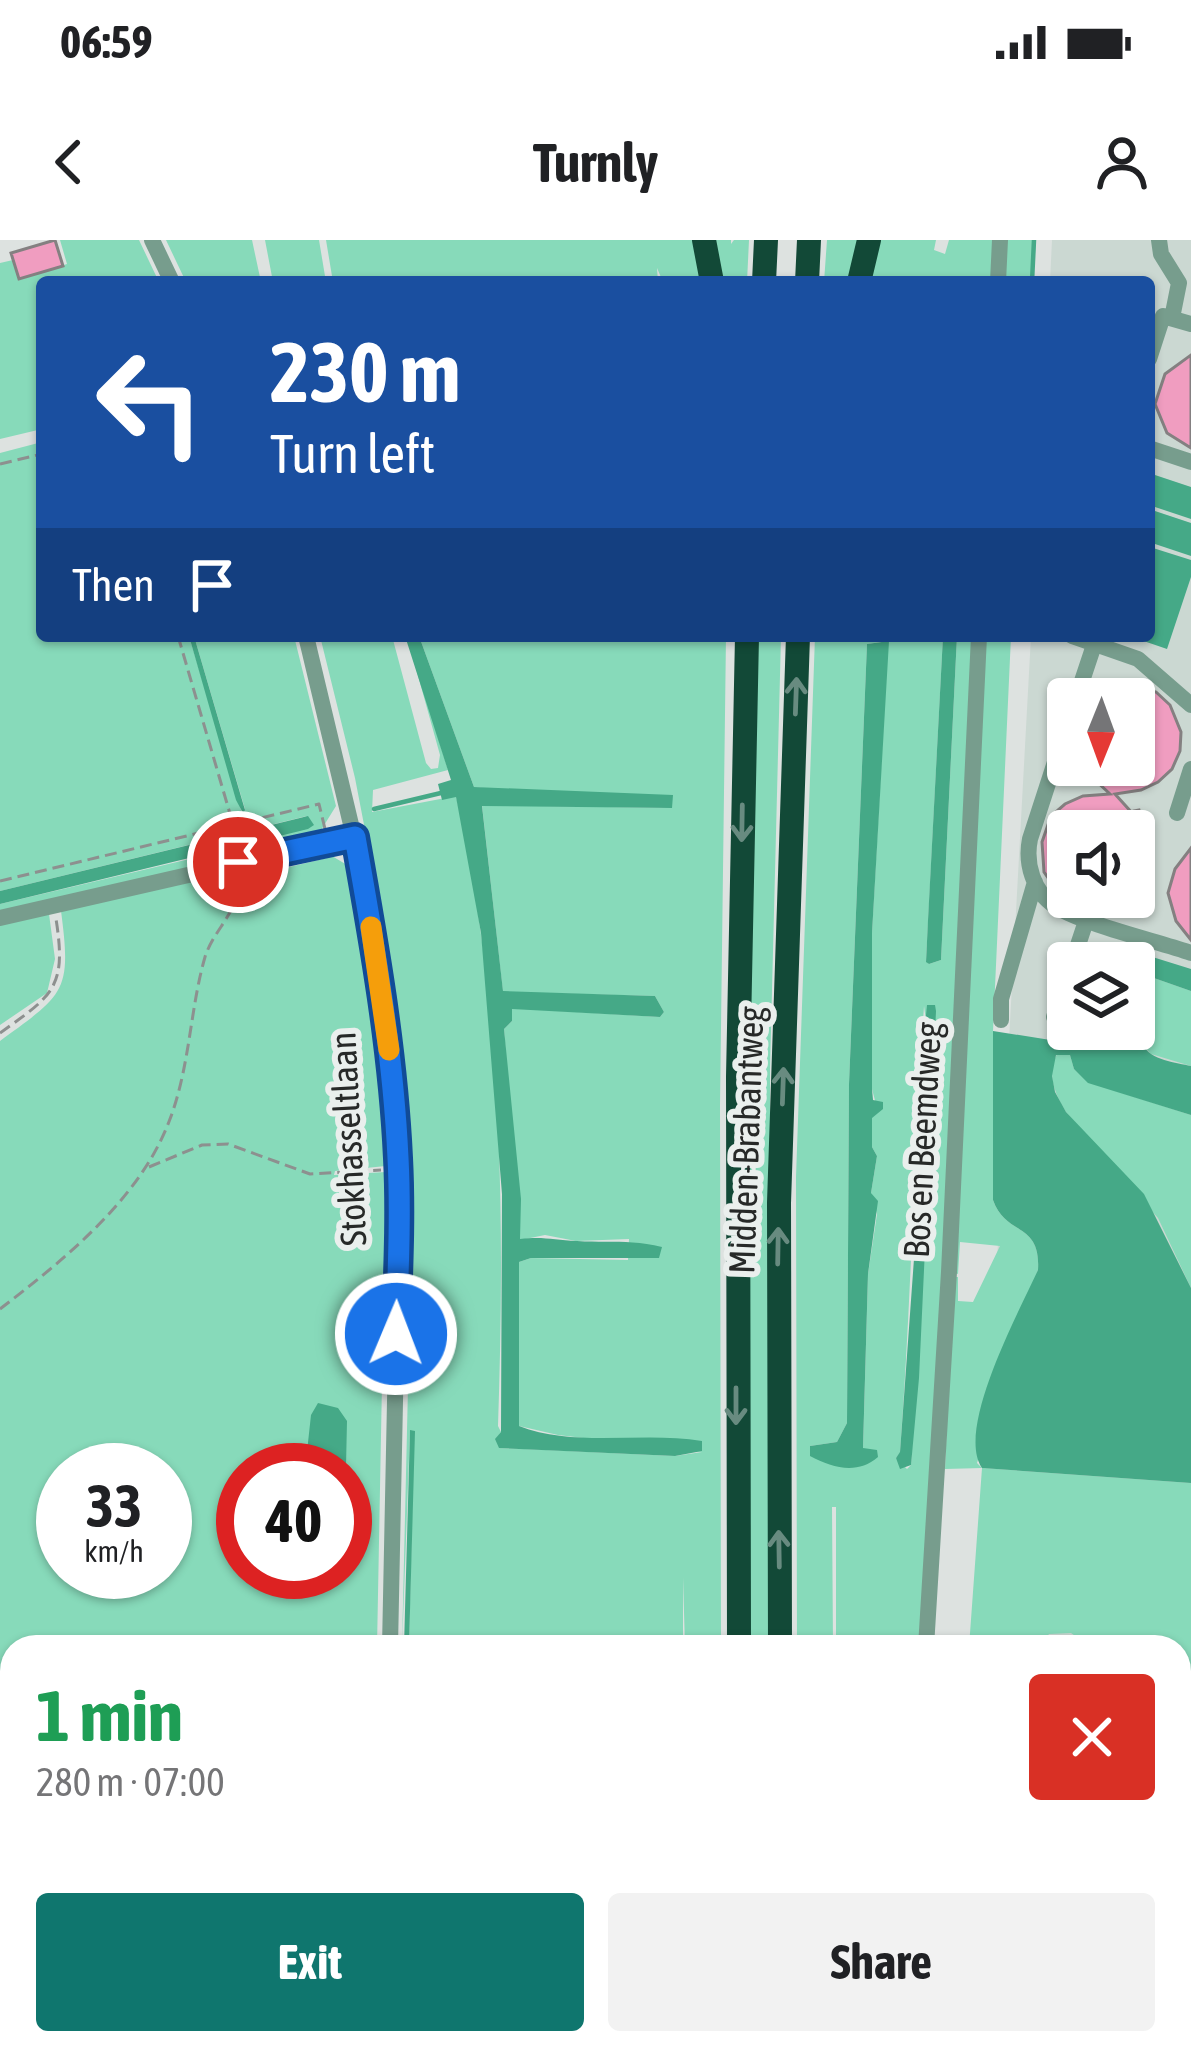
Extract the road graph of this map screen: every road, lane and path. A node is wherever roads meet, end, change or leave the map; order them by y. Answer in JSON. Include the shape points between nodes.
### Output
{"nodes":[{"id":1,"x":152,"y":240,"type":"edge"},
{"id":2,"x":704,"y":240,"type":"edge"},
{"id":3,"x":766,"y":240,"type":"edge"},
{"id":4,"x":809,"y":240,"type":"edge"},
{"id":5,"x":869,"y":240,"type":"edge"},
{"id":6,"x":1000,"y":240,"type":"edge"},
{"id":7,"x":1159,"y":240,"type":"edge"},
{"id":8,"x":169,"y":276,"type":"edge"},
{"id":9,"x":711,"y":276,"type":"edge"},
{"id":10,"x":764,"y":276,"type":"edge"},
{"id":11,"x":807,"y":276,"type":"edge"},
{"id":12,"x":860,"y":276,"type":"edge"},
{"id":13,"x":998,"y":276,"type":"edge"},
{"id":14,"x":1172,"y":318,"type":"junction"},
{"id":15,"x":1191,"y":324,"type":"edge"},
{"id":16,"x":1155,"y":341,"type":"edge"},
{"id":17,"x":1155,"y":450,"type":"edge"},
{"id":18,"x":36,"y":455,"type":"edge"},
{"id":19,"x":1191,"y":462,"type":"edge"},
{"id":20,"x":0,"y":464,"type":"edge"},
{"id":21,"x":180,"y":642,"type":"edge"},
{"id":22,"x":308,"y":642,"type":"edge"},
{"id":23,"x":748,"y":642,"type":"edge"},
{"id":24,"x":798,"y":642,"type":"edge"},
{"id":25,"x":979,"y":642,"type":"edge"},
{"id":26,"x":1087,"y":642,"type":"edge"},
{"id":27,"x":1094,"y":645,"type":"junction"},
{"id":28,"x":1083,"y":678,"type":"edge"},
{"id":29,"x":1191,"y":705,"type":"edge"},
{"id":30,"x":1191,"y":769,"type":"edge"},
{"id":31,"x":1048,"y":786,"type":"edge"},
{"id":32,"x":1177,"y":813,"type":"dead end"},
{"id":33,"x":233,"y":824,"type":"junction"},
{"id":34,"x":355,"y":837,"type":"junction"},
{"id":35,"x":328,"y":842,"type":"junction"},
{"id":36,"x":235,"y":862,"type":"junction"},
{"id":37,"x":0,"y":881,"type":"edge"},
{"id":38,"x":1035,"y":882,"type":"junction"},
{"id":39,"x":1047,"y":896,"type":"edge"},
{"id":40,"x":54,"y":905,"type":"junction"},
{"id":41,"x":1087,"y":918,"type":"joint"},
{"id":42,"x":0,"y":919,"type":"edge"},
{"id":43,"x":1079,"y":942,"type":"edge"},
{"id":44,"x":1191,"y":952,"type":"edge"},
{"id":45,"x":1001,"y":1020,"type":"dead end"},
{"id":46,"x":0,"y":1033,"type":"edge"},
{"id":47,"x":147,"y":1168,"type":"junction"},
{"id":48,"x":389,"y":1169,"type":"dead end"},
{"id":49,"x":0,"y":1309,"type":"edge"},
{"id":50,"x":390,"y":1635,"type":"edge"},
{"id":51,"x":739,"y":1635,"type":"edge"},
{"id":52,"x":780,"y":1635,"type":"edge"},
{"id":53,"x":927,"y":1635,"type":"edge"}],
"edges":[{"from":1,"to":8,"type":"street"},
{"from":2,"to":9,"type":"highway"},
{"from":3,"to":10,"type":"highway"},
{"from":4,"to":11,"type":"highway"},
{"from":5,"to":12,"type":"highway"},
{"from":6,"to":13,"type":"street"},
{"from":7,"to":14,"type":"street","via":[[1179,283]]},
{"from":14,"to":15,"type":"street"},
{"from":14,"to":16,"type":"street","via":[[1163,316]]},
{"from":17,"to":19,"type":"street"},
{"from":18,"to":20,"type":"path"},
{"from":21,"to":33,"type":"path"},
{"from":22,"to":34,"type":"street","name":"Stokhasseltlaan"},
{"from":23,"to":51,"type":"highway","name":"Midden-Brabantweg","one_way":true,"via":[[737,1077]]},
{"from":52,"to":24,"type":"highway","name":"Midden-Brabantweg","one_way":true,"via":[[779,1203]]},
{"from":25,"to":53,"type":"street","name":"Bos en Beemdweg"},
{"from":26,"to":27,"type":"street"},
{"from":27,"to":28,"type":"street"},
{"from":27,"to":29,"type":"street","via":[[1147,664]]},
{"from":30,"to":32,"type":"street"},
{"from":31,"to":38,"type":"street","via":[[1028,847]]},
{"from":33,"to":35,"type":"path","via":[[319,804]]},
{"from":33,"to":37,"type":"path"},
{"from":34,"to":35,"type":"street"},
{"from":34,"to":50,"type":"street","name":"Stokhasseltlaan","via":[[398,1162]]},
{"from":35,"to":36,"type":"street"},
{"from":36,"to":40,"type":"street"},
{"from":36,"to":47,"type":"path","via":[[238,897],[206,953],[170,1118]]},
{"from":38,"to":39,"type":"street"},
{"from":38,"to":45,"type":"street"},
{"from":40,"to":42,"type":"street"},
{"from":40,"to":46,"type":"path","via":[[58,978],[49,997]]},
{"from":41,"to":43,"type":"street"},
{"from":41,"to":44,"type":"street"},
{"from":47,"to":48,"type":"path","via":[[202,1145],[228,1144],[310,1174]]},
{"from":47,"to":49,"type":"path","via":[[54,1268]]}]}
